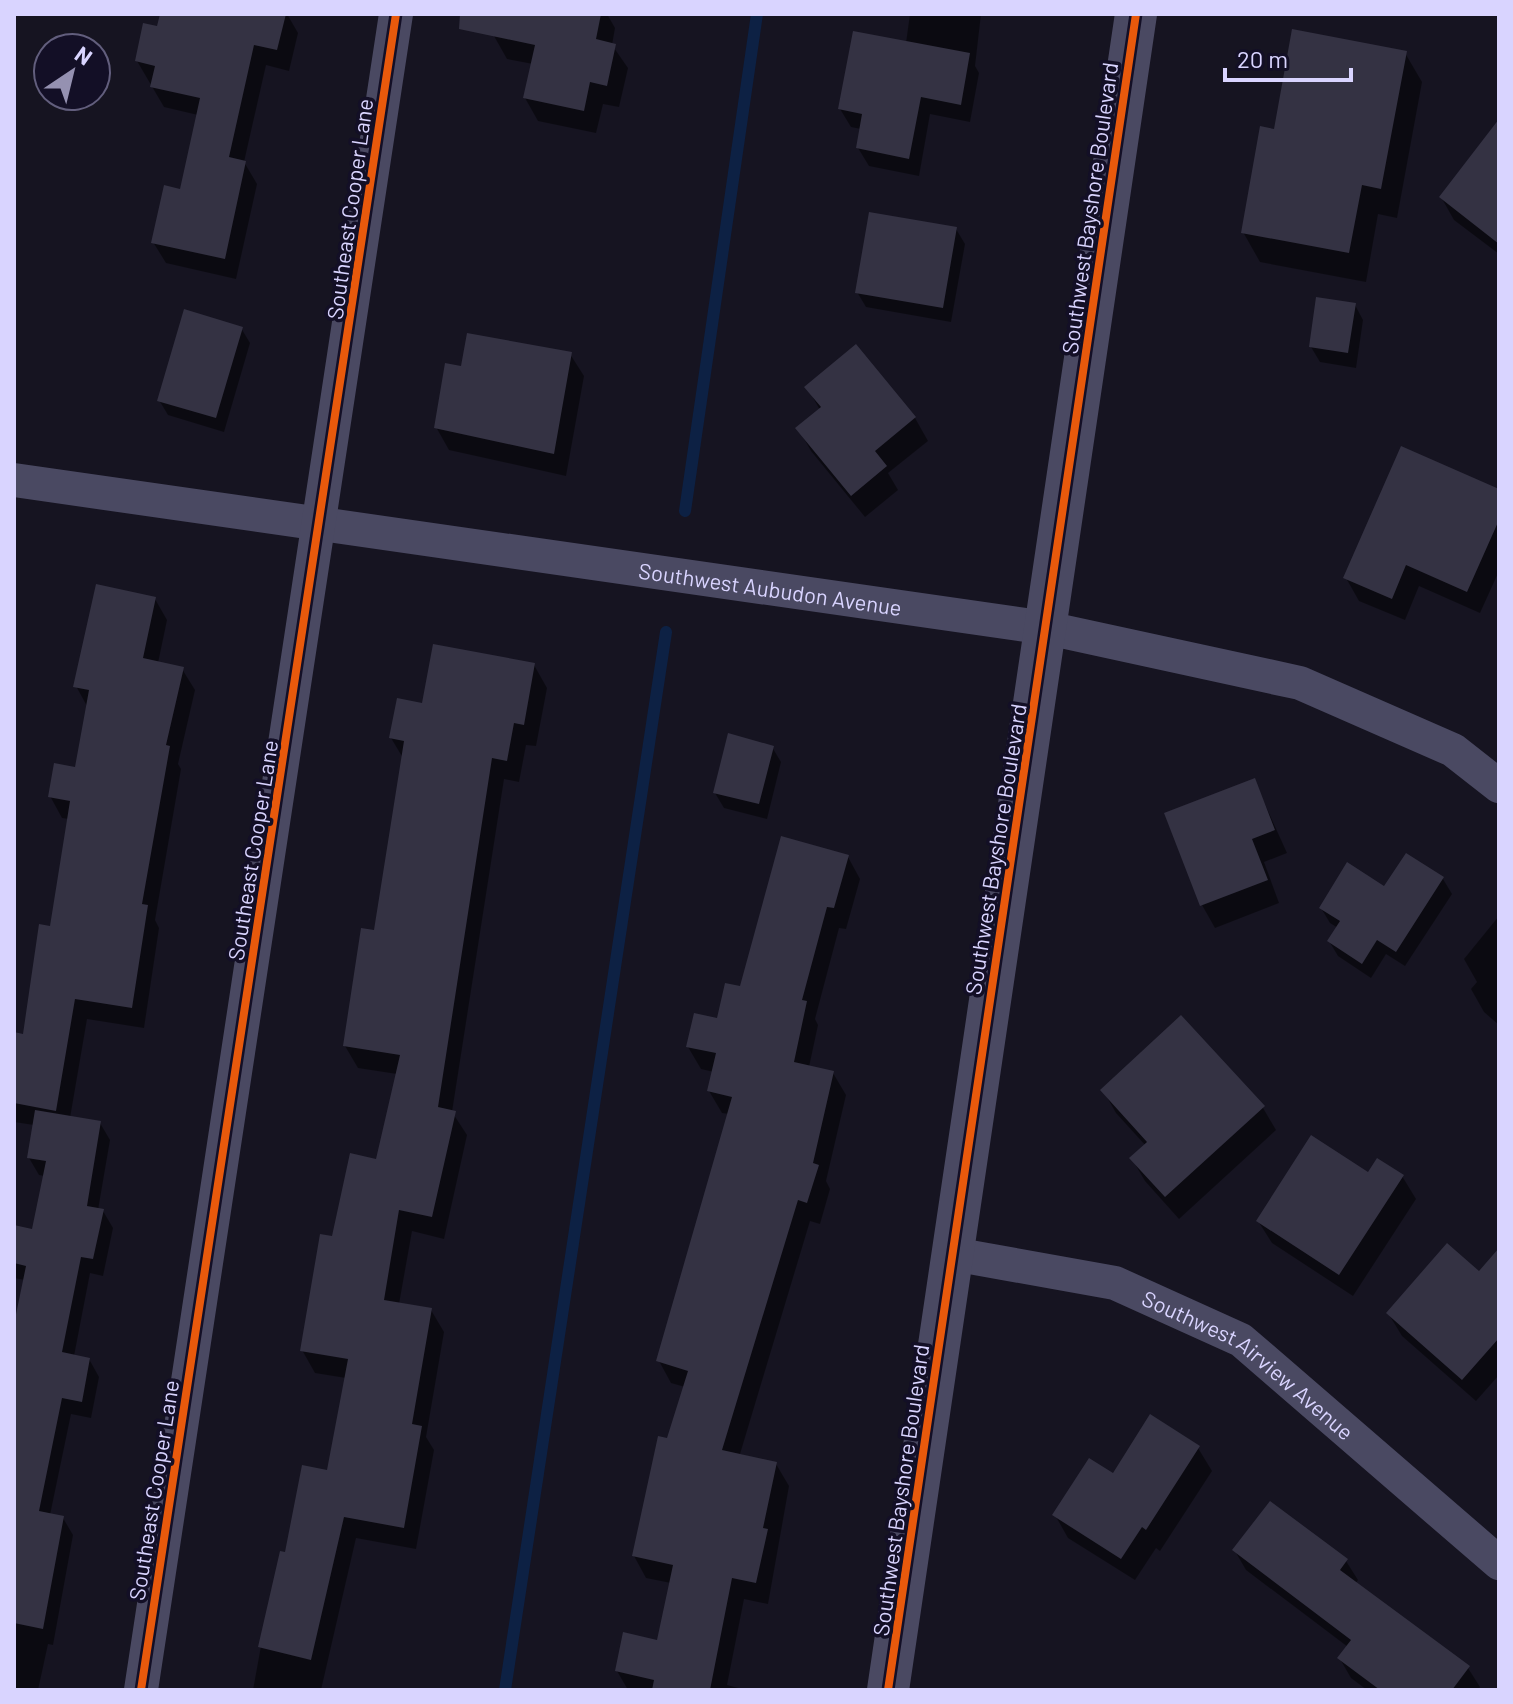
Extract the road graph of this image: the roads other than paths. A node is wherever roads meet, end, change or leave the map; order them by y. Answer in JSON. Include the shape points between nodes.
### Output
{"nodes":[{"id":1,"x":396,"y":14,"type":"edge"},
{"id":2,"x":1136,"y":14,"type":"edge"},
{"id":3,"x":14,"y":480,"type":"edge"},
{"id":4,"x":320,"y":525,"type":"junction"},
{"id":5,"x":1047,"y":628,"type":"junction"},
{"id":6,"x":1499,"y":786,"type":"edge"},
{"id":7,"x":953,"y":1254,"type":"junction"},
{"id":8,"x":1499,"y":1563,"type":"edge"},
{"id":9,"x":141,"y":1690,"type":"edge"},
{"id":10,"x":888,"y":1690,"type":"edge"}],
"edges":[{"from":1,"to":4,"type":"street","name":"Southeast Cooper Lane"},
{"from":2,"to":5,"type":"street","name":"Southwest Bayshore Boulevard"},
{"from":3,"to":4,"type":"street","name":"Southwest Aubudon Avenue"},
{"from":4,"to":5,"type":"street","name":"Southwest Aubudon Avenue"},
{"from":4,"to":9,"type":"street","name":"Southeast Cooper Lane"},
{"from":5,"to":6,"type":"street","name":"Southwest Aubudon Avenue","via":[[1300,683],[1453,750]]},
{"from":5,"to":7,"type":"street","name":"Southwest Bayshore Boulevard"},
{"from":7,"to":8,"type":"street","name":"Southwest Airview Avenue","via":[[1115,1283],[1241,1340]]},
{"from":7,"to":10,"type":"street","name":"Southwest Bayshore Boulevard"}]}
